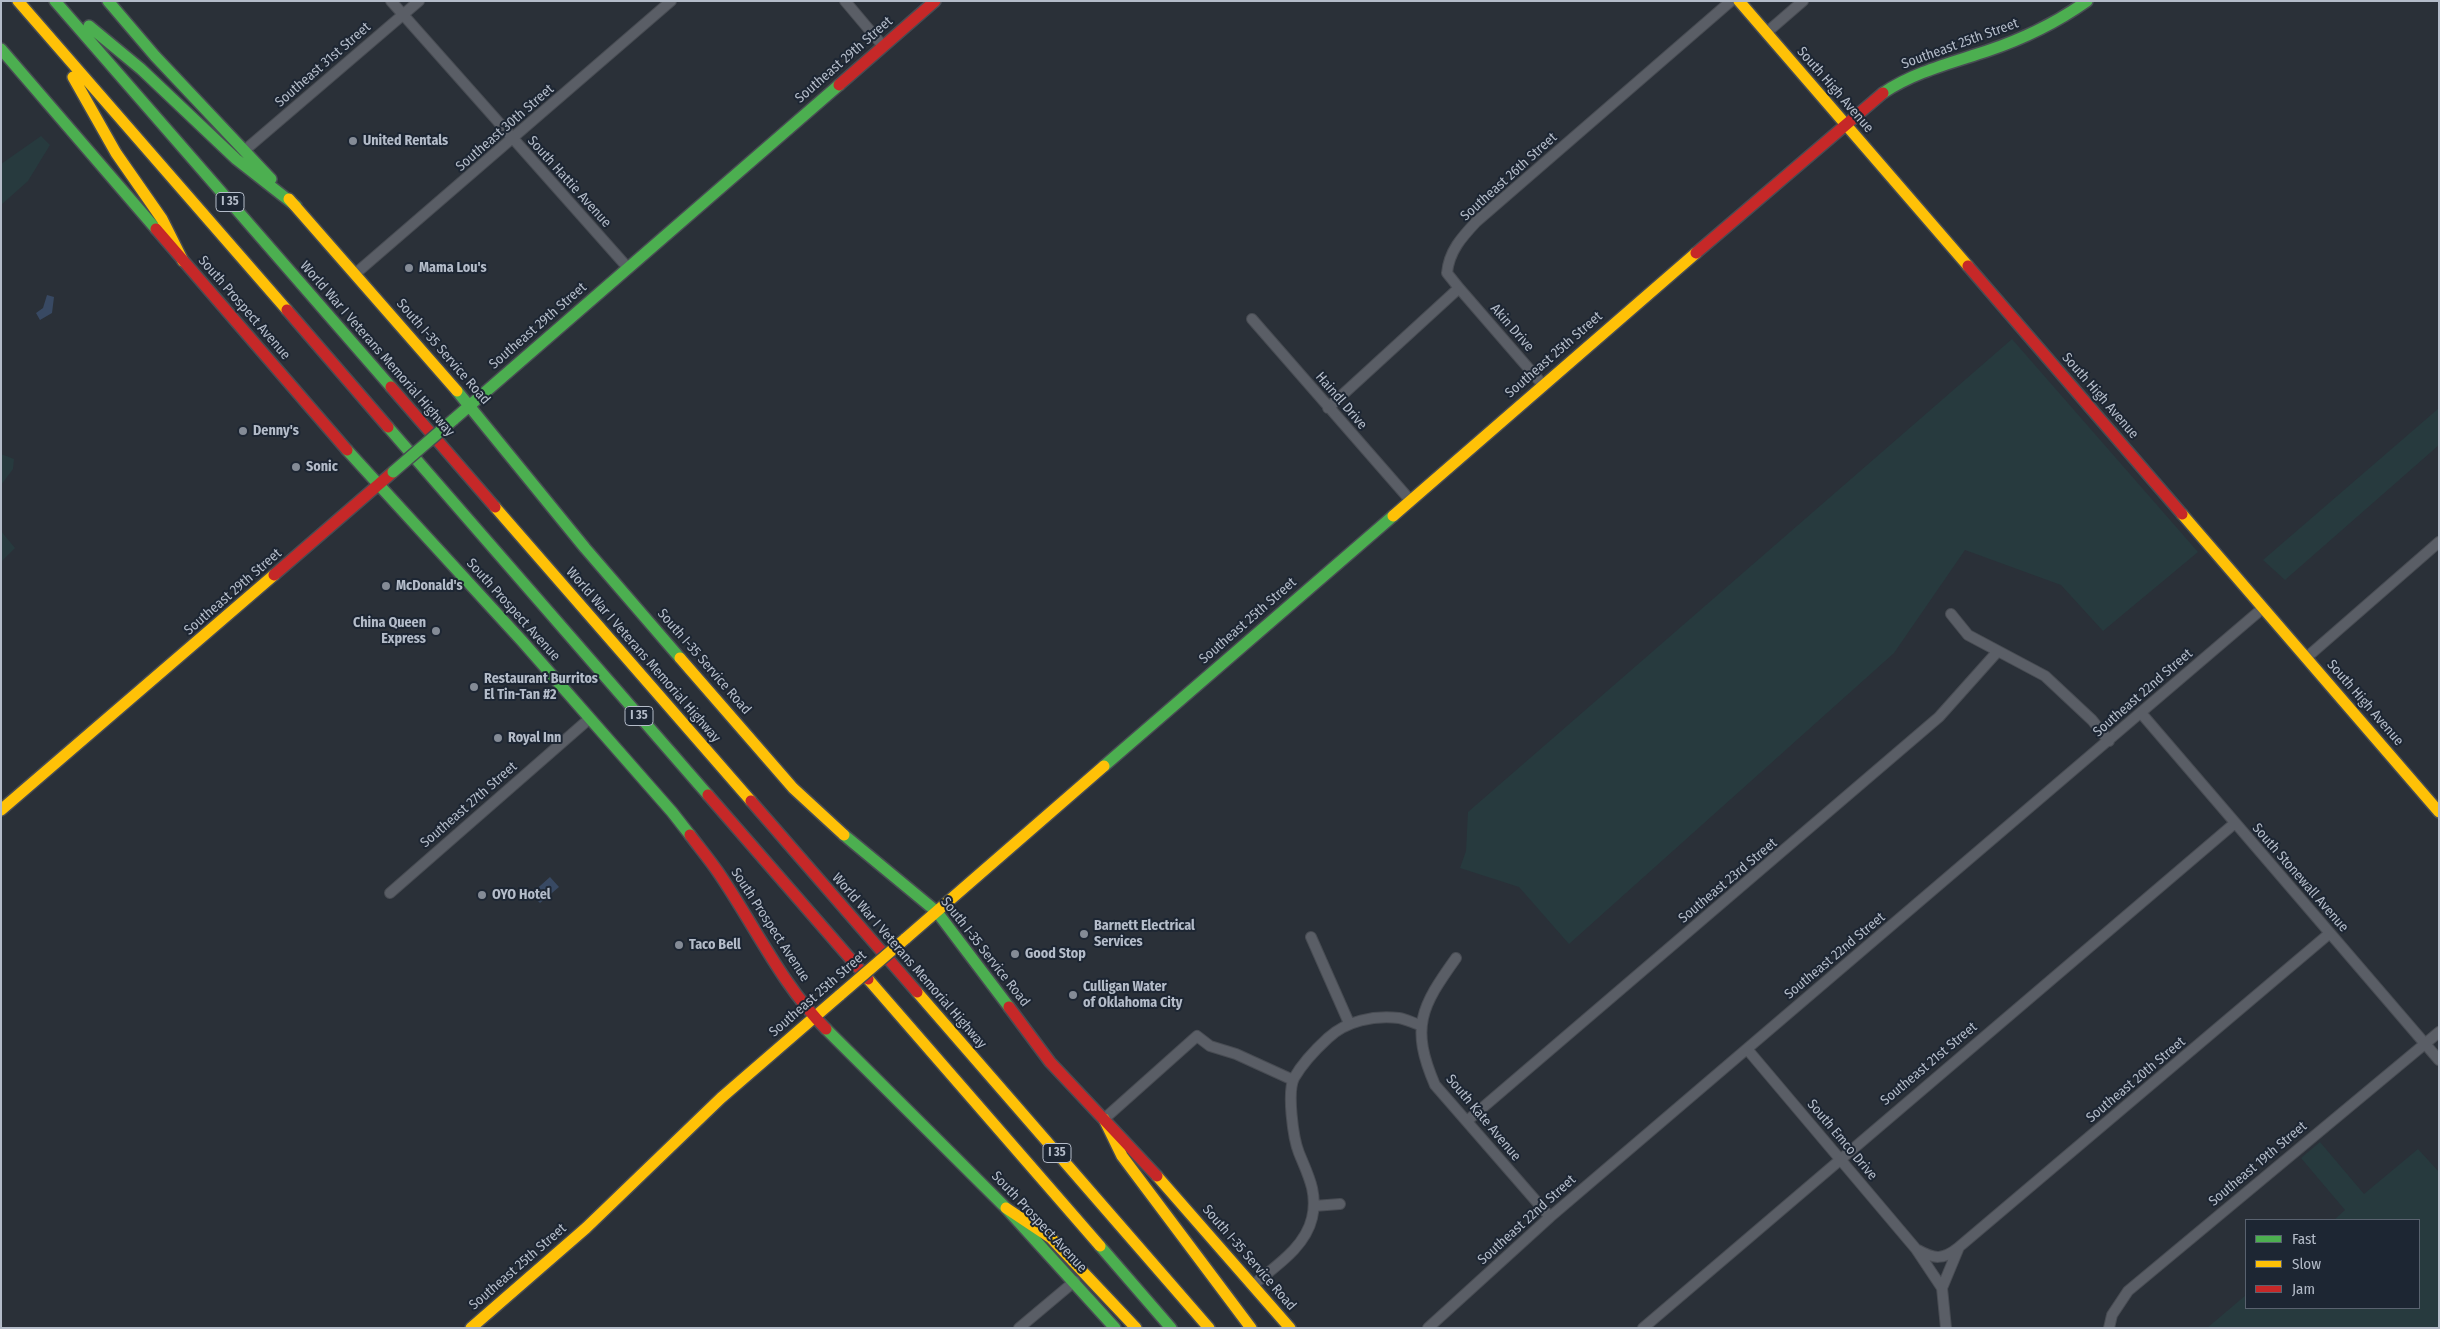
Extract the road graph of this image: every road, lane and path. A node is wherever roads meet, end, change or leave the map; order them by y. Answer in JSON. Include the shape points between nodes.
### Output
{"nodes":[{"id":1,"x":18,"y":1,"type":"edge"},
{"id":2,"x":57,"y":1,"type":"edge"},
{"id":3,"x":108,"y":1,"type":"edge"},
{"id":4,"x":391,"y":1,"type":"edge"},
{"id":5,"x":419,"y":1,"type":"edge"},
{"id":6,"x":671,"y":1,"type":"edge"},
{"id":7,"x":845,"y":1,"type":"edge"},
{"id":8,"x":935,"y":1,"type":"edge"},
{"id":9,"x":1731,"y":1,"type":"edge"},
{"id":10,"x":1738,"y":1,"type":"edge"},
{"id":11,"x":1803,"y":1,"type":"edge"},
{"id":12,"x":2087,"y":1,"type":"edge"},
{"id":13,"x":403,"y":15,"type":"junction"},
{"id":14,"x":1766,"y":33,"type":"junction"},
{"id":15,"x":55,"y":43,"type":"junction"},
{"id":16,"x":883,"y":46,"type":"junction"},
{"id":17,"x":1,"y":49,"type":"edge"},
{"id":18,"x":1844,"y":123,"type":"junction"},
{"id":19,"x":513,"y":140,"type":"junction"},
{"id":20,"x":245,"y":150,"type":"junction"},
{"id":21,"x":296,"y":206,"type":"junction"},
{"id":22,"x":183,"y":261,"type":"junction"},
{"id":23,"x":628,"y":268,"type":"junction"},
{"id":24,"x":355,"y":274,"type":"junction"},
{"id":25,"x":1459,"y":288,"type":"junction"},
{"id":26,"x":1252,"y":319,"type":"dead end"},
{"id":27,"x":1543,"y":385,"type":"junction"},
{"id":28,"x":470,"y":406,"type":"junction"},
{"id":29,"x":1328,"y":408,"type":"junction"},
{"id":30,"x":378,"y":486,"type":"junction"},
{"id":31,"x":1410,"y":500,"type":"junction"},
{"id":32,"x":2439,"y":542,"type":"edge"},
{"id":33,"x":2263,"y":608,"type":"junction"},
{"id":34,"x":1951,"y":614,"type":"dead end"},
{"id":35,"x":1998,"y":651,"type":"junction"},
{"id":36,"x":2306,"y":658,"type":"junction"},
{"id":37,"x":2141,"y":713,"type":"junction"},
{"id":38,"x":589,"y":719,"type":"junction"},
{"id":39,"x":2108,"y":742,"type":"junction"},
{"id":40,"x":1,"y":810,"type":"edge"},
{"id":41,"x":2439,"y":812,"type":"edge"},
{"id":42,"x":2235,"y":822,"type":"junction"},
{"id":43,"x":390,"y":893,"type":"dead end"},
{"id":44,"x":937,"y":912,"type":"junction"},
{"id":45,"x":2330,"y":933,"type":"junction"},
{"id":46,"x":1311,"y":937,"type":"dead end"},
{"id":47,"x":1456,"y":958,"type":"dead end"},
{"id":48,"x":814,"y":1017,"type":"junction"},
{"id":49,"x":1349,"y":1023,"type":"junction"},
{"id":50,"x":1420,"y":1025,"type":"junction"},
{"id":51,"x":2439,"y":1032,"type":"edge"},
{"id":52,"x":2425,"y":1044,"type":"junction"},
{"id":53,"x":1746,"y":1049,"type":"junction"},
{"id":54,"x":2439,"y":1060,"type":"edge"},
{"id":55,"x":1293,"y":1080,"type":"junction"},
{"id":56,"x":1104,"y":1119,"type":"junction"},
{"id":57,"x":1467,"y":1121,"type":"junction"},
{"id":58,"x":1840,"y":1158,"type":"junction"},
{"id":59,"x":1340,"y":1204,"type":"dead end"},
{"id":60,"x":1314,"y":1206,"type":"junction"},
{"id":61,"x":1006,"y":1208,"type":"junction"},
{"id":62,"x":1550,"y":1217,"type":"junction"},
{"id":63,"x":1959,"y":1247,"type":"junction"},
{"id":64,"x":1916,"y":1249,"type":"junction"},
{"id":65,"x":1941,"y":1258,"type":"joint"},
{"id":66,"x":1075,"y":1281,"type":"junction"},
{"id":67,"x":1253,"y":1285,"type":"junction"},
{"id":68,"x":1942,"y":1288,"type":"junction"},
{"id":69,"x":471,"y":1328,"type":"edge"},
{"id":70,"x":1019,"y":1328,"type":"edge"},
{"id":71,"x":1115,"y":1328,"type":"edge"},
{"id":72,"x":1136,"y":1328,"type":"edge"},
{"id":73,"x":1172,"y":1328,"type":"edge"},
{"id":74,"x":1209,"y":1328,"type":"edge"},
{"id":75,"x":1251,"y":1328,"type":"edge"},
{"id":76,"x":1290,"y":1328,"type":"edge"},
{"id":77,"x":1428,"y":1328,"type":"edge"},
{"id":78,"x":1642,"y":1328,"type":"edge"},
{"id":79,"x":1946,"y":1328,"type":"edge"},
{"id":80,"x":2109,"y":1328,"type":"edge"}],
"edges":[{"from":1,"to":15,"type":"main road","number":"I 35"},
{"from":2,"to":21,"type":"main road","via":[[141,70],[236,159]]},
{"from":2,"to":74,"type":"main road","name":"World War I Veterans Memorial Highway","number":"I 35"},
{"from":3,"to":20,"type":"main road","name":"South I-35 Service Road"},
{"from":4,"to":13,"type":"street","name":"South Hattie Avenue"},
{"from":5,"to":13,"type":"street","name":"Southeast 31st Street"},
{"from":6,"to":19,"type":"street","name":"Southeast 30th Street"},
{"from":7,"to":16,"type":"street"},
{"from":8,"to":16,"type":"main road","name":"Southeast 29th Street"},
{"from":9,"to":25,"type":"street","name":"Southeast 26th Street","via":[[1476,222],[1460,239],[1448,260],[1447,273]]},
{"from":10,"to":14,"type":"main road","name":"South High Avenue"},
{"from":11,"to":14,"type":"street"},
{"from":12,"to":18,"type":"main road","name":"Southeast 25th Street","via":[[2026,36],[1912,75],[1879,94]]},
{"from":13,"to":19,"type":"street","name":"South Hattie Avenue"},
{"from":13,"to":20,"type":"street","name":"Southeast 31st Street"},
{"from":14,"to":18,"type":"main road","name":"South High Avenue"},
{"from":15,"to":22,"type":"main road","via":[[116,153],[162,219]]},
{"from":15,"to":73,"type":"main road","number":"I 35"},
{"from":16,"to":23,"type":"main road","name":"Southeast 29th Street"},
{"from":17,"to":22,"type":"main road","name":"South Prospect Avenue"},
{"from":18,"to":27,"type":"main road","name":"Southeast 25th Street"},
{"from":18,"to":33,"type":"main road","name":"South High Avenue"},
{"from":19,"to":23,"type":"street","name":"South Hattie Avenue"},
{"from":19,"to":24,"type":"street","name":"Southeast 30th Street"},
{"from":20,"to":21,"type":"main road","name":"South I-35 Service Road"},
{"from":21,"to":24,"type":"main road","name":"South I-35 Service Road"},
{"from":22,"to":30,"type":"main road","name":"South Prospect Avenue"},
{"from":23,"to":28,"type":"main road","name":"Southeast 29th Street"},
{"from":24,"to":28,"type":"main road","name":"South I-35 Service Road"},
{"from":25,"to":27,"type":"street","name":"Akin Drive"},
{"from":25,"to":29,"type":"street"},
{"from":26,"to":29,"type":"street","name":"Haindl Drive"},
{"from":27,"to":31,"type":"main road","name":"Southeast 25th Street"},
{"from":28,"to":30,"type":"main road","name":"Southeast 29th Street","bridge":true},
{"from":28,"to":44,"type":"main road","name":"South I-35 Service Road","via":[[585,548],[793,788]]},
{"from":29,"to":31,"type":"street","name":"Haindl Drive"},
{"from":30,"to":38,"type":"main road","name":"South Prospect Avenue","via":[[522,641]]},
{"from":30,"to":40,"type":"main road","name":"Southeast 29th Street"},
{"from":31,"to":44,"type":"main road","name":"Southeast 25th Street"},
{"from":32,"to":36,"type":"street"},
{"from":33,"to":36,"type":"main road","name":"South High Avenue"},
{"from":33,"to":37,"type":"street","name":"Southeast 22nd Street"},
{"from":34,"to":35,"type":"street","via":[[1968,635]]},
{"from":35,"to":39,"type":"street","via":[[2045,676],[2092,720]]},
{"from":35,"to":57,"type":"street","name":"Southeast 23rd Street","via":[[1939,717]]},
{"from":36,"to":41,"type":"main road","name":"South High Avenue"},
{"from":37,"to":39,"type":"street","name":"Southeast 22nd Street"},
{"from":37,"to":42,"type":"street","name":"South Stonewall Avenue"},
{"from":38,"to":43,"type":"street","name":"Southeast 27th Street"},
{"from":38,"to":48,"type":"main road","name":"South Prospect Avenue","via":[[700,847]]},
{"from":39,"to":53,"type":"street","name":"Southeast 22nd Street"},
{"from":42,"to":45,"type":"street","name":"South Stonewall Avenue"},
{"from":42,"to":58,"type":"street","name":"Southeast 21st Street"},
{"from":44,"to":48,"type":"main road","name":"Southeast 25th Street","bridge":true},
{"from":44,"to":56,"type":"main road","name":"South I-35 Service Road","via":[[1050,1062]]},
{"from":45,"to":52,"type":"street","name":"South Stonewall Avenue"},
{"from":45,"to":63,"type":"street","name":"Southeast 20th Street"},
{"from":46,"to":49,"type":"street"},
{"from":47,"to":50,"type":"street","via":[[1429,1000]]},
{"from":48,"to":61,"type":"main road","name":"South Prospect Avenue"},
{"from":48,"to":69,"type":"main road","name":"Southeast 25th Street","via":[[721,1098],[586,1228]]},
{"from":49,"to":50,"type":"street","via":[[1399,1018]]},
{"from":49,"to":55,"type":"street","via":[[1321,1044]]},
{"from":50,"to":57,"type":"street","name":"South Kate Avenue","via":[[1425,1061],[1435,1085]]},
{"from":51,"to":52,"type":"street","name":"Southeast 19th Street"},
{"from":52,"to":54,"type":"street","name":"South Stonewall Avenue"},
{"from":52,"to":80,"type":"street","name":"Southeast 19th Street","via":[[2128,1290],[2112,1315]]},
{"from":53,"to":58,"type":"street","name":"South Emco Drive"},
{"from":53,"to":62,"type":"street","name":"Southeast 22nd Street"},
{"from":55,"to":56,"type":"street","via":[[1210,1046],[1197,1036]]},
{"from":55,"to":60,"type":"street","via":[[1293,1132],[1314,1190]]},
{"from":56,"to":67,"type":"main road","name":"South I-35 Service Road"},
{"from":56,"to":75,"type":"main road","via":[[1122,1156]]},
{"from":57,"to":62,"type":"street","name":"South Kate Avenue"},
{"from":58,"to":64,"type":"street","name":"South Emco Drive"},
{"from":58,"to":78,"type":"street","name":"Southeast 21st Street"},
{"from":59,"to":60,"type":"street"},
{"from":60,"to":67,"type":"street","via":[[1306,1234],[1294,1250]]},
{"from":61,"to":66,"type":"main road","name":"South Prospect Avenue"},
{"from":61,"to":72,"type":"main road","via":[[1051,1238]]},
{"from":62,"to":77,"type":"street","name":"Southeast 22nd Street"},
{"from":63,"to":65,"type":"street","name":"Southeast 20th Street"},
{"from":63,"to":68,"type":"street","name":"Southeast 20th Street"},
{"from":64,"to":65,"type":"street","name":"South Emco Drive"},
{"from":64,"to":68,"type":"street","name":"South Emco Drive"},
{"from":66,"to":70,"type":"street"},
{"from":66,"to":71,"type":"main road","name":"South Prospect Avenue"},
{"from":67,"to":76,"type":"main road","name":"South I-35 Service Road"},
{"from":68,"to":79,"type":"street","name":"South Emco Drive"}]}
